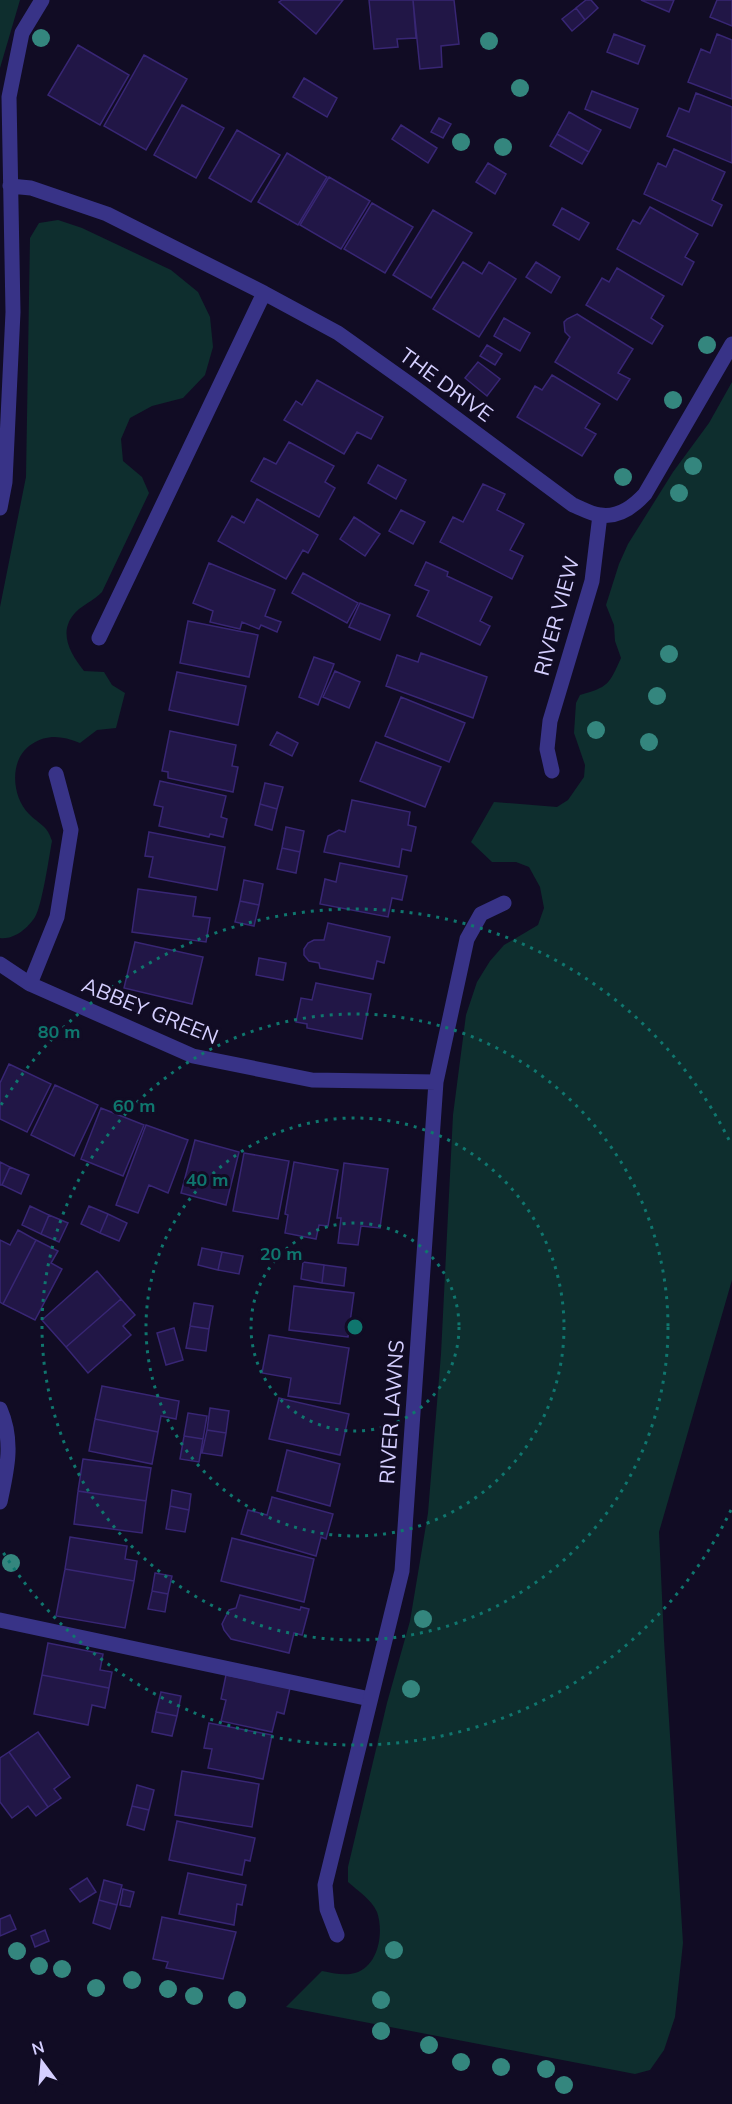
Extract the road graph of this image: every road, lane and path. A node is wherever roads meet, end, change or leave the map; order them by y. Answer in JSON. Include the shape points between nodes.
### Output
{"nodes":[{"id":1,"x":42,"y":0,"type":"edge"},
{"id":2,"x":10,"y":186,"type":"junction"},
{"id":3,"x":264,"y":293,"type":"junction"},
{"id":4,"x":732,"y":344,"type":"edge"},
{"id":5,"x":0,"y":508,"type":"edge"},
{"id":6,"x":600,"y":515,"type":"junction"},
{"id":7,"x":99,"y":638,"type":"dead end"},
{"id":8,"x":552,"y":771,"type":"dead end"},
{"id":9,"x":56,"y":774,"type":"dead end"},
{"id":10,"x":504,"y":903,"type":"dead end"},
{"id":11,"x":0,"y":964,"type":"edge"},
{"id":12,"x":30,"y":984,"type":"junction"},
{"id":13,"x":436,"y":1082,"type":"junction"},
{"id":14,"x":0,"y":1409,"type":"edge"},
{"id":15,"x":0,"y":1502,"type":"edge"},
{"id":16,"x":0,"y":1620,"type":"edge"},
{"id":17,"x":370,"y":1699,"type":"junction"},
{"id":18,"x":337,"y":1935,"type":"dead end"}],
"edges":[{"from":1,"to":2,"type":"street","via":[[22,33],[9,97]]},
{"from":2,"to":3,"type":"street","name":"THE DRIVE","via":[[31,188],[107,214]]},
{"from":2,"to":5,"type":"street","via":[[13,312],[5,482]]},
{"from":3,"to":6,"type":"street","name":"THE DRIVE","via":[[338,333],[573,505]]},
{"from":3,"to":7,"type":"street"},
{"from":4,"to":6,"type":"street","via":[[645,494],[634,506],[617,514]]},
{"from":6,"to":8,"type":"street","name":"RIVER VIEW","via":[[592,581],[550,721],[547,749]]},
{"from":9,"to":12,"type":"street","via":[[71,830],[57,917]]},
{"from":10,"to":13,"type":"street","name":"RIVER LAWNS","via":[[481,914],[467,939]]},
{"from":11,"to":12,"type":"street","name":"ABBEY GREEN"},
{"from":12,"to":13,"type":"street","name":"ABBEY GREEN","via":[[193,1056],[312,1080]]},
{"from":13,"to":17,"type":"street","name":"RIVER LAWNS","via":[[402,1571]]},
{"from":14,"to":15,"type":"street","via":[[6,1423],[9,1461]]},
{"from":16,"to":17,"type":"street"},
{"from":17,"to":18,"type":"street","name":"RIVER LAWNS","via":[[325,1885],[327,1910]]}]}
